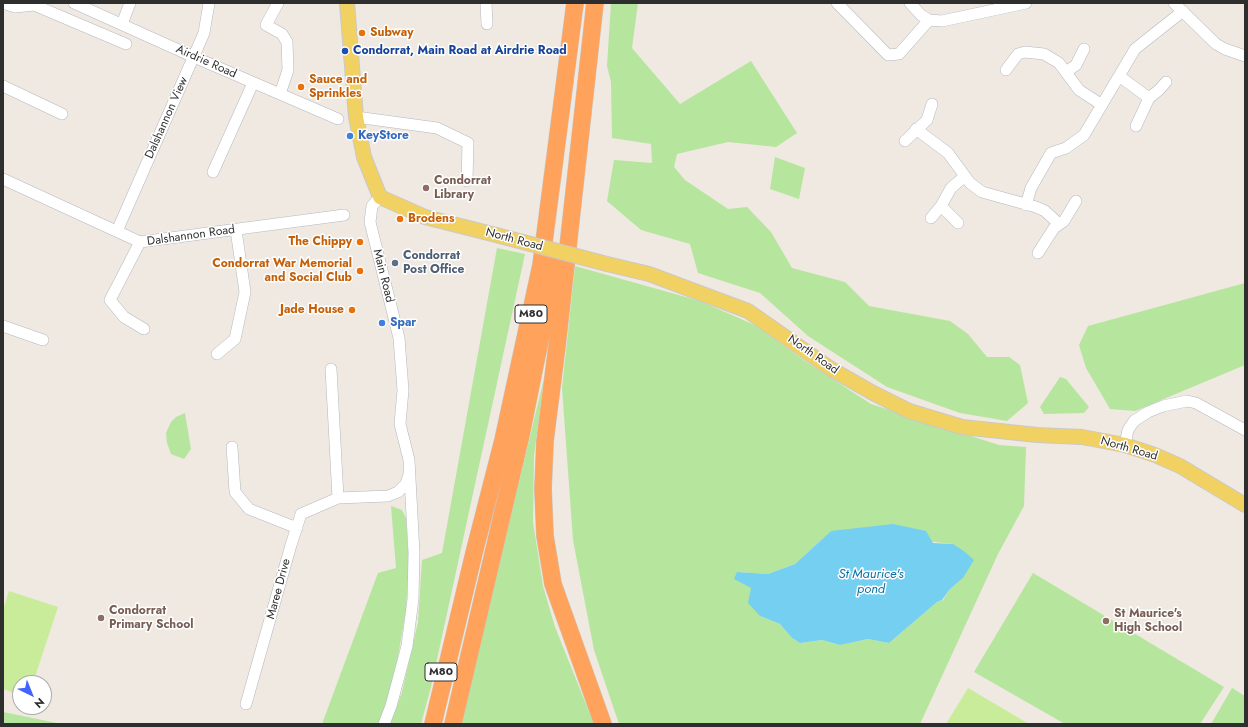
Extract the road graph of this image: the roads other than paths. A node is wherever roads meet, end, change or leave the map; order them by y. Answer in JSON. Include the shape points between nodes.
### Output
{"nodes":[{"id":1,"x":74,"y":3,"type":"edge"},
{"id":2,"x":130,"y":3,"type":"edge"},
{"id":3,"x":209,"y":3,"type":"edge"},
{"id":4,"x":278,"y":3,"type":"edge"},
{"id":5,"x":346,"y":3,"type":"edge"},
{"id":6,"x":486,"y":3,"type":"edge"},
{"id":7,"x":575,"y":3,"type":"edge"},
{"id":8,"x":595,"y":3,"type":"edge"},
{"id":9,"x":837,"y":3,"type":"edge"},
{"id":10,"x":910,"y":3,"type":"edge"},
{"id":11,"x":1026,"y":3,"type":"edge"},
{"id":12,"x":3,"y":4,"type":"edge"},
{"id":13,"x":1178,"y":7,"type":"edge"},
{"id":14,"x":929,"y":20,"type":"junction"},
{"id":15,"x":122,"y":24,"type":"junction"},
{"id":16,"x":487,"y":24,"type":"dead end"},
{"id":17,"x":126,"y":44,"type":"dead end"},
{"id":18,"x":1084,"y":49,"type":"dead end"},
{"id":19,"x":1245,"y":56,"type":"edge"},
{"id":20,"x":194,"y":57,"type":"junction"},
{"id":21,"x":1006,"y":70,"type":"dead end"},
{"id":22,"x":1066,"y":72,"type":"junction"},
{"id":23,"x":1119,"y":76,"type":"junction"},
{"id":24,"x":253,"y":82,"type":"junction"},
{"id":25,"x":1166,"y":82,"type":"dead end"},
{"id":26,"x":3,"y":86,"type":"edge"},
{"id":27,"x":280,"y":94,"type":"junction"},
{"id":28,"x":1149,"y":98,"type":"junction"},
{"id":29,"x":932,"y":104,"type":"dead end"},
{"id":30,"x":1102,"y":105,"type":"junction"},
{"id":31,"x":62,"y":114,"type":"dead end"},
{"id":32,"x":356,"y":117,"type":"junction"},
{"id":33,"x":338,"y":119,"type":"dead end"},
{"id":34,"x":1136,"y":126,"type":"dead end"},
{"id":35,"x":916,"y":129,"type":"junction"},
{"id":36,"x":580,"y":135,"type":"junction"},
{"id":37,"x":905,"y":140,"type":"dead end"},
{"id":38,"x":213,"y":172,"type":"dead end"},
{"id":39,"x":965,"y":176,"type":"junction"},
{"id":40,"x":3,"y":179,"type":"edge"},
{"id":41,"x":467,"y":181,"type":"dead end"},
{"id":42,"x":380,"y":197,"type":"junction"},
{"id":43,"x":1076,"y":201,"type":"dead end"},
{"id":44,"x":1026,"y":205,"type":"junction"},
{"id":45,"x":941,"y":206,"type":"junction"},
{"id":46,"x":344,"y":215,"type":"dead end"},
{"id":47,"x":931,"y":218,"type":"dead end"},
{"id":48,"x":958,"y":223,"type":"dead end"},
{"id":49,"x":1059,"y":224,"type":"junction"},
{"id":50,"x":236,"y":230,"type":"junction"},
{"id":51,"x":117,"y":231,"type":"junction"},
{"id":52,"x":140,"y":242,"type":"junction"},
{"id":53,"x":1038,"y":254,"type":"dead end"},
{"id":54,"x":3,"y":326,"type":"edge"},
{"id":55,"x":144,"y":329,"type":"dead end"},
{"id":56,"x":43,"y":340,"type":"dead end"},
{"id":57,"x":217,"y":354,"type":"dead end"},
{"id":58,"x":331,"y":369,"type":"dead end"},
{"id":59,"x":1245,"y":430,"type":"edge"},
{"id":60,"x":1124,"y":445,"type":"junction"},
{"id":61,"x":232,"y":447,"type":"dead end"},
{"id":62,"x":410,"y":472,"type":"junction"},
{"id":63,"x":388,"y":496,"type":"junction"},
{"id":64,"x":338,"y":498,"type":"junction"},
{"id":65,"x":1245,"y":505,"type":"edge"},
{"id":66,"x":412,"y":512,"type":"junction"},
{"id":67,"x":296,"y":528,"type":"junction"},
{"id":68,"x":458,"y":620,"type":"junction"},
{"id":69,"x":246,"y":704,"type":"dead end"},
{"id":70,"x":384,"y":724,"type":"edge"},
{"id":71,"x":423,"y":724,"type":"edge"},
{"id":72,"x":433,"y":724,"type":"edge"},
{"id":73,"x":453,"y":724,"type":"edge"},
{"id":74,"x":603,"y":724,"type":"edge"}],
"edges":[{"from":1,"to":15,"type":"street","name":"Airdrie Road"},
{"from":2,"to":15,"type":"street"},
{"from":3,"to":20,"type":"street","name":"Dalshannon View","via":[[204,33]]},
{"from":4,"to":27,"type":"street","via":[[266,25],[282,34],[287,42],[288,70]]},
{"from":5,"to":32,"type":"main road"},
{"from":6,"to":16,"type":"street"},
{"from":7,"to":68,"type":"highway","number":"M80","via":[[542,265],[503,440]]},
{"from":8,"to":36,"type":"highway","number":"M80"},
{"from":9,"to":14,"type":"street","via":[[888,55],[899,54]]},
{"from":10,"to":14,"type":"street"},
{"from":11,"to":14,"type":"street","via":[[942,21]]},
{"from":12,"to":17,"type":"street","via":[[15,7],[34,5]]},
{"from":13,"to":19,"type":"street","via":[[1216,44]]},
{"from":13,"to":23,"type":"street","via":[[1135,49]]},
{"from":15,"to":20,"type":"street","name":"Airdrie Road"},
{"from":18,"to":22,"type":"street","via":[[1076,65]]},
{"from":20,"to":24,"type":"street","name":"Airdrie Road"},
{"from":20,"to":51,"type":"street","name":"Dalshannon View"},
{"from":21,"to":22,"type":"street","via":[[1018,54],[1025,52],[1044,54],[1059,63]]},
{"from":22,"to":30,"type":"street","via":[[1079,90]]},
{"from":23,"to":28,"type":"street"},
{"from":23,"to":30,"type":"street"},
{"from":24,"to":27,"type":"street","name":"Airdrie Road"},
{"from":24,"to":38,"type":"street"},
{"from":25,"to":28,"type":"street"},
{"from":26,"to":31,"type":"street"},
{"from":27,"to":33,"type":"street","name":"Airdrie Road"},
{"from":28,"to":34,"type":"street"},
{"from":29,"to":35,"type":"street","via":[[927,120]]},
{"from":30,"to":44,"type":"street","via":[[1084,135],[1066,148],[1051,154],[1031,188]]},
{"from":32,"to":41,"type":"street","via":[[437,128],[468,143]]},
{"from":32,"to":42,"type":"main road","via":[[364,157]]},
{"from":35,"to":37,"type":"street"},
{"from":35,"to":39,"type":"street","via":[[948,153]]},
{"from":36,"to":73,"type":"highway","number":"M80","via":[[541,343]]},
{"from":36,"to":74,"type":"highway","number":"M80","via":[[558,346],[545,441],[543,489],[545,536],[553,584]]},
{"from":39,"to":44,"type":"street","via":[[982,192]]},
{"from":39,"to":45,"type":"street","via":[[951,188]]},
{"from":40,"to":51,"type":"street","name":"Dalshannon Road"},
{"from":42,"to":60,"type":"main road","name":"North Road","bridge":true,"via":[[425,216],[649,274],[748,311],[831,369],[909,411],[962,427],[1082,437]]},
{"from":42,"to":62,"type":"street","name":"Main Road","via":[[372,206],[370,222],[399,338],[403,390],[400,424]]},
{"from":43,"to":49,"type":"street","via":[[1064,221]]},
{"from":44,"to":49,"type":"street","via":[[1045,211]]},
{"from":45,"to":47,"type":"street"},
{"from":45,"to":48,"type":"street"},
{"from":46,"to":50,"type":"street","name":"Dalshannon Road"},
{"from":49,"to":53,"type":"street"},
{"from":50,"to":52,"type":"street","name":"Dalshannon Road"},
{"from":50,"to":57,"type":"street","via":[[245,292],[235,339]]},
{"from":51,"to":52,"type":"street","name":"Dalshannon Road"},
{"from":52,"to":55,"type":"street","via":[[110,300],[124,317]]},
{"from":54,"to":56,"type":"street"},
{"from":58,"to":64,"type":"street"},
{"from":59,"to":60,"type":"street","via":[[1196,403],[1187,401],[1158,408],[1134,421],[1128,430]]},
{"from":60,"to":65,"type":"main road","name":"North Road","via":[[1180,466]]},
{"from":61,"to":67,"type":"street","via":[[235,492],[244,504],[249,509]]},
{"from":62,"to":63,"type":"street","via":[[406,484],[398,492]]},
{"from":62,"to":66,"type":"street","name":"Main Road"},
{"from":63,"to":64,"type":"street","name":"Maree Drive"},
{"from":63,"to":66,"type":"street","via":[[406,504]]},
{"from":64,"to":67,"type":"street","name":"Maree Drive","via":[[301,514]]},
{"from":66,"to":70,"type":"street","name":"Main Road","via":[[413,599],[407,646]]},
{"from":67,"to":69,"type":"street","name":"Maree Drive"},
{"from":68,"to":71,"type":"highway","number":"M80"},
{"from":68,"to":72,"type":"highway","number":"M80"}]}
